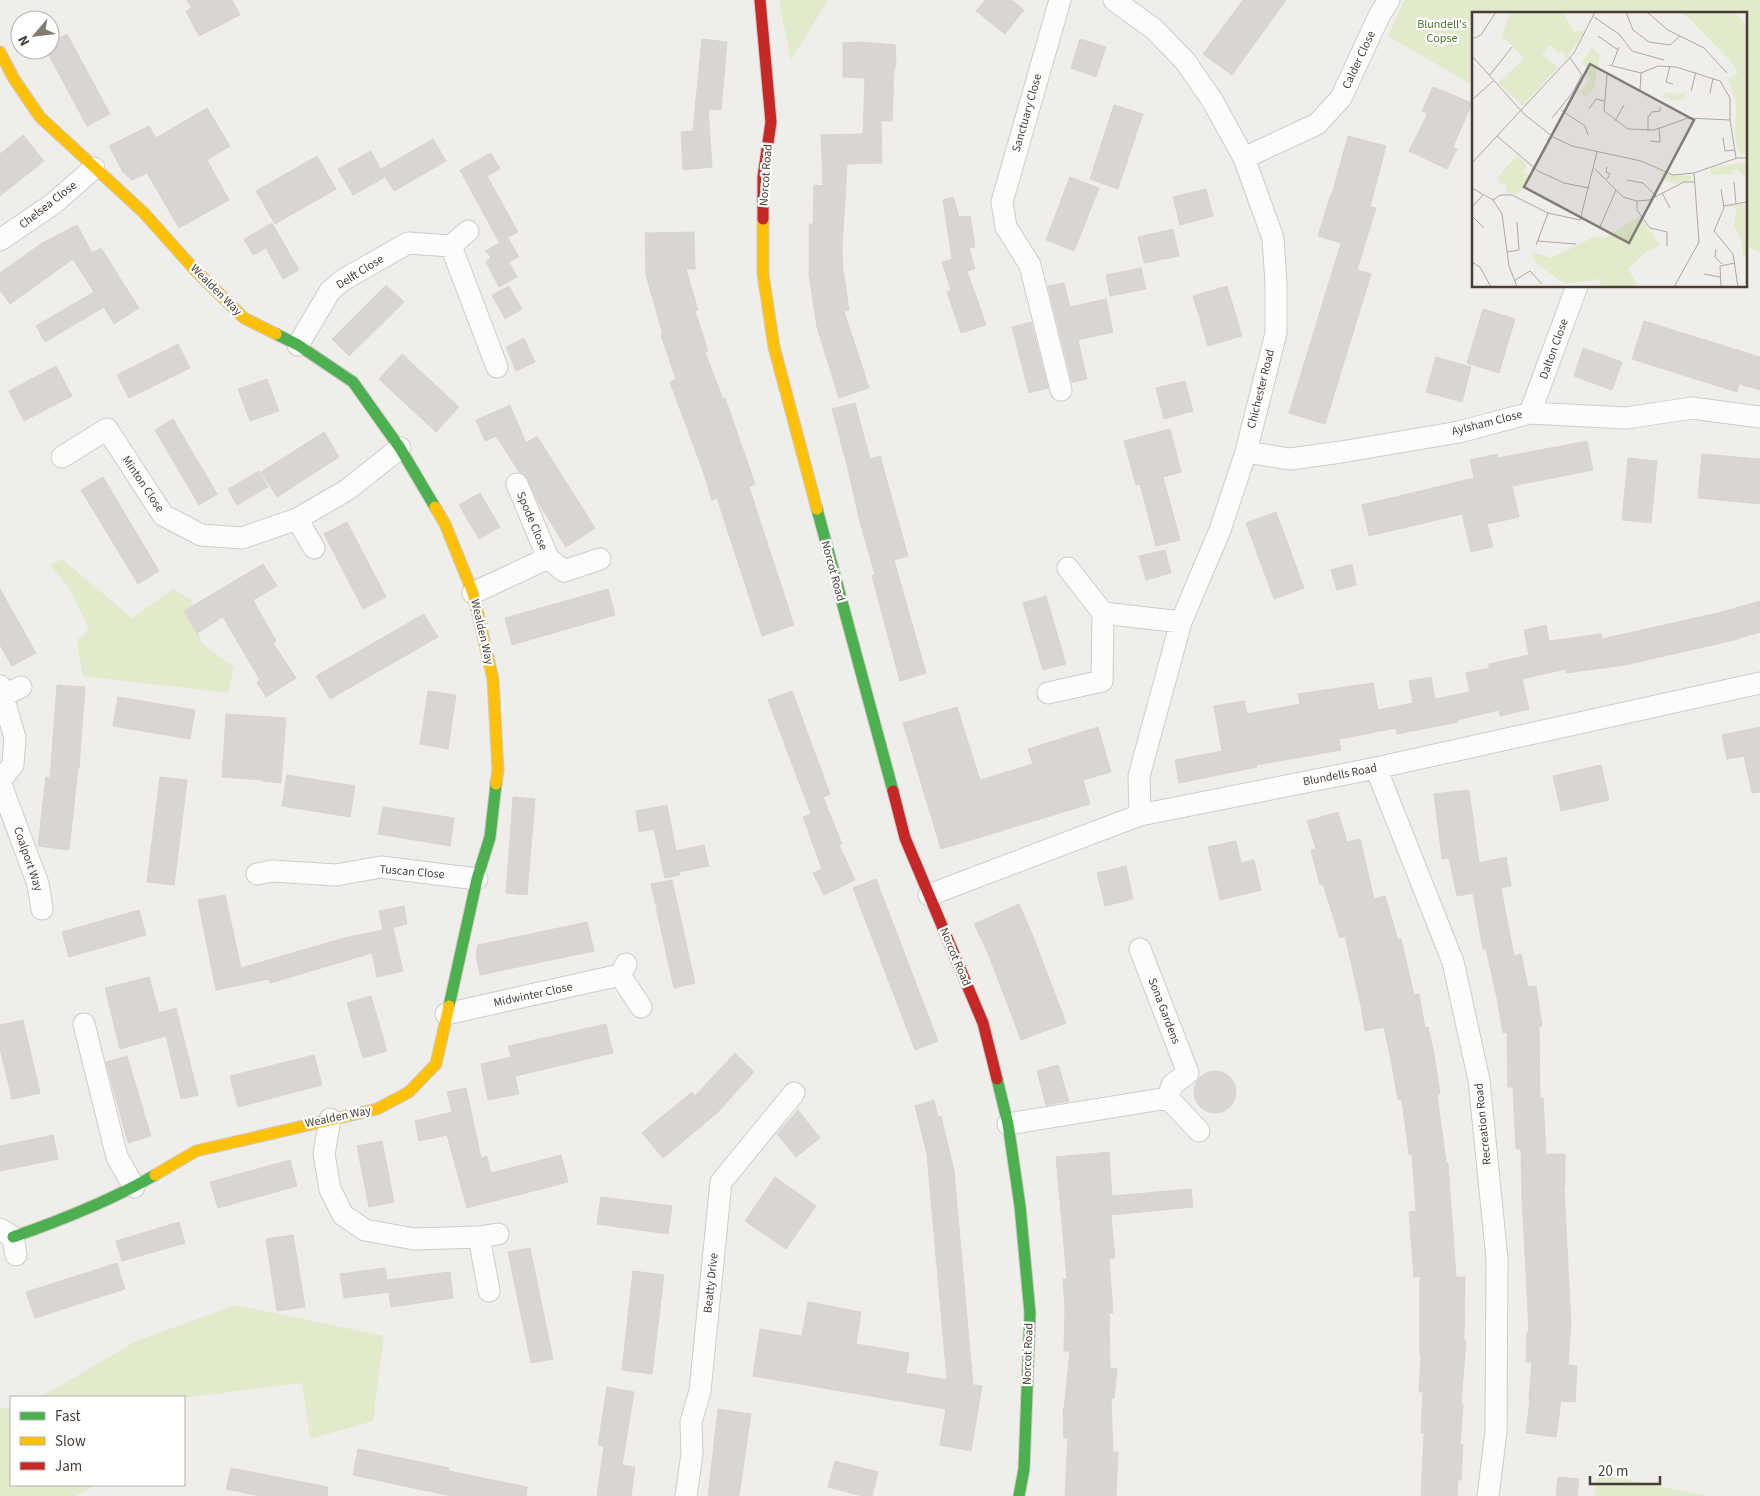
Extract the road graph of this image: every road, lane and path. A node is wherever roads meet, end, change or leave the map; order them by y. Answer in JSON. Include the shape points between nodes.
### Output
{"nodes":[{"id":1,"x":760,"y":0,"type":"edge"},
{"id":2,"x":1060,"y":0,"type":"edge"},
{"id":3,"x":1114,"y":0,"type":"edge"},
{"id":4,"x":1389,"y":0,"type":"edge"},
{"id":5,"x":0,"y":52,"type":"edge"},
{"id":6,"x":1244,"y":158,"type":"junction"},
{"id":7,"x":94,"y":168,"type":"junction"},
{"id":8,"x":468,"y":231,"type":"dead end"},
{"id":9,"x":0,"y":240,"type":"edge"},
{"id":10,"x":451,"y":246,"type":"junction"},
{"id":11,"x":1577,"y":288,"type":"edge"},
{"id":12,"x":298,"y":345,"type":"junction"},
{"id":13,"x":497,"y":367,"type":"dead end"},
{"id":14,"x":1062,"y":390,"type":"dead end"},
{"id":15,"x":1530,"y":413,"type":"junction"},
{"id":16,"x":1760,"y":417,"type":"edge"},
{"id":17,"x":400,"y":448,"type":"junction"},
{"id":18,"x":1246,"y":452,"type":"junction"},
{"id":19,"x":62,"y":458,"type":"dead end"},
{"id":20,"x":517,"y":484,"type":"dead end"},
{"id":21,"x":298,"y":519,"type":"junction"},
{"id":22,"x":314,"y":548,"type":"dead end"},
{"id":23,"x":548,"y":558,"type":"junction"},
{"id":24,"x":600,"y":559,"type":"dead end"},
{"id":25,"x":1068,"y":568,"type":"dead end"},
{"id":26,"x":473,"y":593,"type":"junction"},
{"id":27,"x":1103,"y":613,"type":"junction"},
{"id":28,"x":1181,"y":622,"type":"junction"},
{"id":29,"x":1760,"y":683,"type":"edge"},
{"id":30,"x":8,"y":690,"type":"edge"},
{"id":31,"x":1048,"y":693,"type":"dead end"},
{"id":32,"x":1376,"y":768,"type":"junction"},
{"id":33,"x":0,"y":781,"type":"edge"},
{"id":34,"x":1140,"y":815,"type":"junction"},
{"id":35,"x":257,"y":874,"type":"dead end"},
{"id":36,"x":477,"y":879,"type":"junction"},
{"id":37,"x":929,"y":895,"type":"junction"},
{"id":38,"x":42,"y":909,"type":"dead end"},
{"id":39,"x":1140,"y":949,"type":"dead end"},
{"id":40,"x":641,"y":1007,"type":"dead end"},
{"id":41,"x":446,"y":1014,"type":"junction"},
{"id":42,"x":84,"y":1024,"type":"dead end"},
{"id":43,"x":794,"y":1093,"type":"dead end"},
{"id":44,"x":1168,"y":1098,"type":"junction"},
{"id":45,"x":330,"y":1118,"type":"junction"},
{"id":46,"x":1008,"y":1124,"type":"junction"},
{"id":47,"x":1198,"y":1131,"type":"dead end"},
{"id":48,"x":134,"y":1187,"type":"junction"},
{"id":49,"x":10,"y":1240,"type":"edge"},
{"id":50,"x":489,"y":1291,"type":"dead end"},
{"id":51,"x":686,"y":1496,"type":"edge"},
{"id":52,"x":1020,"y":1496,"type":"edge"},
{"id":53,"x":1488,"y":1496,"type":"edge"}],
"edges":[{"from":1,"to":37,"type":"street","name":"Norcot Road","via":[[771,122],[764,177],[763,274],[774,346],[904,838]]},
{"from":2,"to":14,"type":"street","name":"Sanctuary Close","via":[[1002,202],[1006,226],[1030,265]]},
{"from":3,"to":6,"type":"street","name":"Chichester Road","via":[[1156,30],[1185,61],[1212,100]]},
{"from":4,"to":6,"type":"street","name":"Calder Close","via":[[1341,98],[1317,124]]},
{"from":5,"to":7,"type":"street","name":"Wealden Way","via":[[40,117]]},
{"from":6,"to":18,"type":"street","name":"Chichester Road","via":[[1272,238],[1276,284],[1276,333]]},
{"from":7,"to":9,"type":"street","name":"Chelsea Close","via":[[53,204]]},
{"from":7,"to":12,"type":"street","name":"Wealden Way","via":[[144,213],[244,318]]},
{"from":8,"to":10,"type":"street"},
{"from":10,"to":12,"type":"street","name":"Delft Close","via":[[408,243],[343,280],[330,291]]},
{"from":10,"to":13,"type":"street"},
{"from":11,"to":15,"type":"street","name":"Dalton Close"},
{"from":12,"to":17,"type":"street","name":"Wealden Way","via":[[353,382]]},
{"from":15,"to":16,"type":"street","name":"Aylsham Close","via":[[1626,418],[1692,408]]},
{"from":15,"to":18,"type":"street","name":"Aylsham Close","via":[[1459,432],[1341,452],[1290,459]]},
{"from":17,"to":21,"type":"street","name":"Minton Close","via":[[347,490]]},
{"from":17,"to":26,"type":"street","name":"Wealden Way","via":[[445,524]]},
{"from":18,"to":28,"type":"street","name":"Chichester Road","via":[[1220,530]]},
{"from":19,"to":21,"type":"street","name":"Minton Close","via":[[106,429],[163,515],[201,535],[242,538]]},
{"from":20,"to":23,"type":"street","name":"Spode Close"},
{"from":21,"to":22,"type":"street"},
{"from":23,"to":24,"type":"street","name":"Spode Close","via":[[564,571]]},
{"from":23,"to":26,"type":"street","name":"Spode Close"},
{"from":25,"to":27,"type":"street"},
{"from":26,"to":36,"type":"street","name":"Wealden Way","via":[[493,679],[498,770],[490,837]]},
{"from":27,"to":28,"type":"street"},
{"from":27,"to":31,"type":"street","via":[[1102,681]]},
{"from":28,"to":34,"type":"street","name":"Chichester Road","via":[[1139,776]]},
{"from":29,"to":32,"type":"street","name":"Blundells Road"},
{"from":30,"to":33,"type":"street","name":"Coalport Way","via":[[15,738],[13,765]]},
{"from":32,"to":34,"type":"street","name":"Blundells Road"},
{"from":32,"to":53,"type":"street","name":"Recreation Road","via":[[1452,962],[1479,1080],[1497,1259],[1496,1432]]},
{"from":33,"to":38,"type":"street","name":"Coalport Way","via":[[38,884]]},
{"from":34,"to":37,"type":"street","name":"Blundells Road"},
{"from":35,"to":36,"type":"street","name":"Tuscan Close","via":[[272,871],[336,875],[381,867]]},
{"from":36,"to":41,"type":"street","name":"Wealden Way"},
{"from":37,"to":46,"type":"street","name":"Norcot Road","via":[[983,1023]]},
{"from":39,"to":44,"type":"street","name":"Sona Gardens","via":[[1188,1073],[1172,1085]]},
{"from":40,"to":41,"type":"street","name":"Midwinter Close","via":[[623,970]]},
{"from":41,"to":45,"type":"street","name":"Wealden Way","via":[[436,1064],[409,1092],[377,1109]]},
{"from":42,"to":48,"type":"street","via":[[117,1157]]},
{"from":43,"to":51,"type":"street","name":"Beatty Drive","via":[[721,1182],[700,1391],[690,1422],[692,1454]]},
{"from":44,"to":46,"type":"street"},
{"from":44,"to":47,"type":"street"},
{"from":45,"to":48,"type":"street","name":"Wealden Way","via":[[196,1151]]},
{"from":45,"to":50,"type":"street","via":[[324,1154],[330,1189],[343,1215],[365,1230],[414,1239],[489,1236]]},
{"from":46,"to":52,"type":"street","name":"Norcot Road","via":[[1030,1313],[1024,1469]]},
{"from":48,"to":49,"type":"street","name":"Wealden Way"}]}
